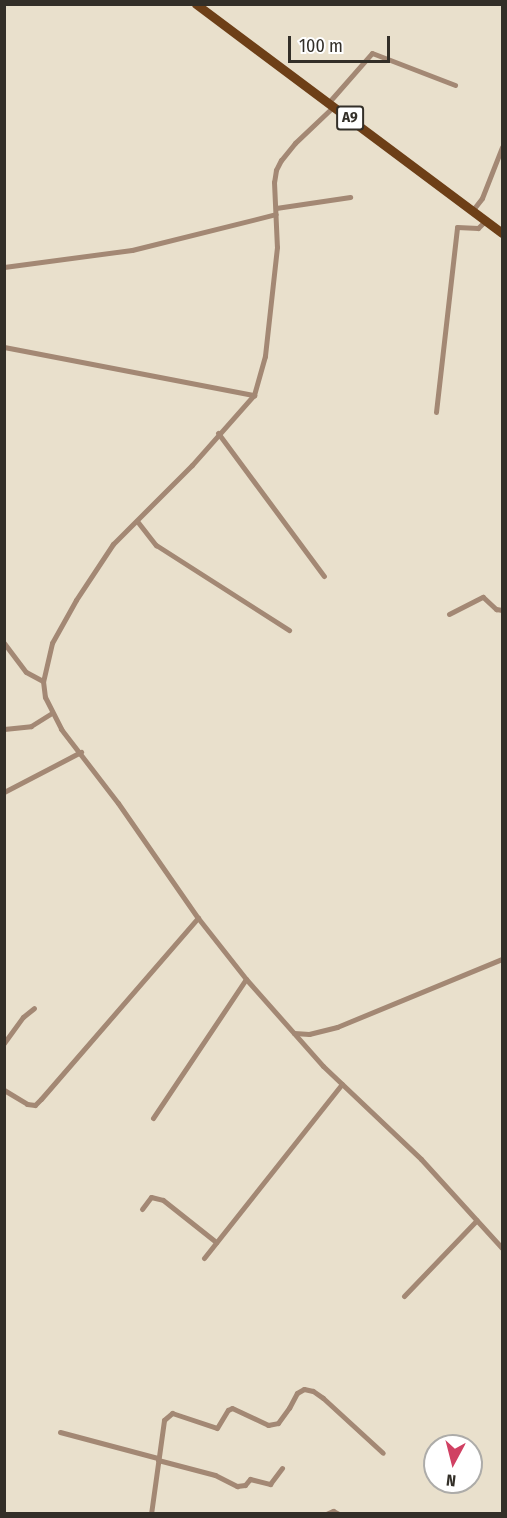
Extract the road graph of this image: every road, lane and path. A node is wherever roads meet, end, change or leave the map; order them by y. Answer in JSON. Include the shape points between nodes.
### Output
{"nodes":[{"id":1,"x":196,"y":4,"type":"edge"},
{"id":2,"x":456,"y":85,"type":"dead end"},
{"id":3,"x":332,"y":104,"type":"junction"},
{"id":4,"x":502,"y":147,"type":"edge"},
{"id":5,"x":351,"y":197,"type":"dead end"},
{"id":6,"x":276,"y":211,"type":"junction"},
{"id":7,"x":472,"y":211,"type":"junction"},
{"id":8,"x":486,"y":220,"type":"junction"},
{"id":9,"x":502,"y":232,"type":"edge"},
{"id":10,"x":4,"y":267,"type":"edge"},
{"id":11,"x":4,"y":347,"type":"edge"},
{"id":12,"x":254,"y":395,"type":"junction"},
{"id":13,"x":436,"y":412,"type":"dead end"},
{"id":14,"x":218,"y":433,"type":"junction"},
{"id":15,"x":137,"y":521,"type":"junction"},
{"id":16,"x":324,"y":576,"type":"dead end"},
{"id":17,"x":502,"y":610,"type":"edge"},
{"id":18,"x":449,"y":614,"type":"dead end"},
{"id":19,"x":289,"y":630,"type":"dead end"},
{"id":20,"x":4,"y":643,"type":"edge"},
{"id":21,"x":43,"y":681,"type":"junction"},
{"id":22,"x":52,"y":713,"type":"junction"},
{"id":23,"x":4,"y":729,"type":"edge"},
{"id":24,"x":81,"y":752,"type":"junction"},
{"id":25,"x":4,"y":792,"type":"edge"},
{"id":26,"x":198,"y":918,"type":"junction"},
{"id":27,"x":502,"y":959,"type":"edge"},
{"id":28,"x":246,"y":979,"type":"junction"},
{"id":29,"x":34,"y":1008,"type":"dead end"},
{"id":30,"x":293,"y":1032,"type":"junction"},
{"id":31,"x":4,"y":1043,"type":"edge"},
{"id":32,"x":342,"y":1084,"type":"junction"},
{"id":33,"x":4,"y":1090,"type":"edge"},
{"id":34,"x":153,"y":1118,"type":"dead end"},
{"id":35,"x":142,"y":1209,"type":"dead end"},
{"id":36,"x":477,"y":1220,"type":"junction"},
{"id":37,"x":216,"y":1242,"type":"junction"},
{"id":38,"x":502,"y":1248,"type":"edge"},
{"id":39,"x":204,"y":1258,"type":"dead end"},
{"id":40,"x":404,"y":1296,"type":"dead end"},
{"id":41,"x":60,"y":1432,"type":"dead end"},
{"id":42,"x":383,"y":1453,"type":"dead end"},
{"id":43,"x":158,"y":1459,"type":"junction"},
{"id":44,"x":282,"y":1468,"type":"dead end"},
{"id":45,"x":151,"y":1514,"type":"edge"},
{"id":46,"x":326,"y":1514,"type":"edge"},
{"id":47,"x":339,"y":1514,"type":"edge"}],
"edges":[{"from":1,"to":3,"type":"main road","number":"A9"},
{"from":2,"to":3,"type":"street","via":[[372,53]]},
{"from":3,"to":6,"type":"street","via":[[280,160],[274,182]]},
{"from":3,"to":7,"type":"main road","number":"A9"},
{"from":4,"to":7,"type":"street","via":[[482,198]]},
{"from":5,"to":6,"type":"street"},
{"from":6,"to":10,"type":"street","via":[[132,250]]},
{"from":6,"to":12,"type":"street","via":[[277,248],[265,356]]},
{"from":7,"to":8,"type":"main road","number":"A9"},
{"from":8,"to":9,"type":"main road","number":"A9"},
{"from":8,"to":13,"type":"street","via":[[478,228],[457,227]]},
{"from":11,"to":12,"type":"street"},
{"from":12,"to":14,"type":"street"},
{"from":14,"to":15,"type":"street"},
{"from":14,"to":16,"type":"street"},
{"from":15,"to":19,"type":"street","via":[[156,546]]},
{"from":15,"to":21,"type":"street","via":[[113,544],[76,600],[52,643]]},
{"from":17,"to":18,"type":"street","via":[[483,597]]},
{"from":20,"to":21,"type":"street","via":[[26,672]]},
{"from":21,"to":22,"type":"street"},
{"from":22,"to":23,"type":"street","via":[[31,726]]},
{"from":22,"to":24,"type":"street"},
{"from":24,"to":25,"type":"street"},
{"from":24,"to":26,"type":"street"},
{"from":26,"to":28,"type":"street"},
{"from":26,"to":33,"type":"street","via":[[41,1099],[27,1104]]},
{"from":27,"to":30,"type":"street","via":[[337,1027],[309,1034]]},
{"from":28,"to":30,"type":"street"},
{"from":28,"to":34,"type":"street"},
{"from":29,"to":31,"type":"street"},
{"from":30,"to":32,"type":"street"},
{"from":32,"to":36,"type":"street","via":[[421,1159]]},
{"from":32,"to":37,"type":"street"},
{"from":35,"to":37,"type":"street","via":[[151,1197],[163,1200]]},
{"from":36,"to":38,"type":"street"},
{"from":36,"to":40,"type":"street"},
{"from":37,"to":39,"type":"street"},
{"from":41,"to":43,"type":"street"},
{"from":42,"to":43,"type":"street","via":[[323,1398],[304,1389],[297,1393],[278,1423],[268,1425],[232,1408],[218,1428],[172,1413],[164,1420]]},
{"from":43,"to":44,"type":"street","via":[[237,1486],[250,1479],[270,1485]]},
{"from":43,"to":45,"type":"street"},
{"from":46,"to":47,"type":"street"}]}
